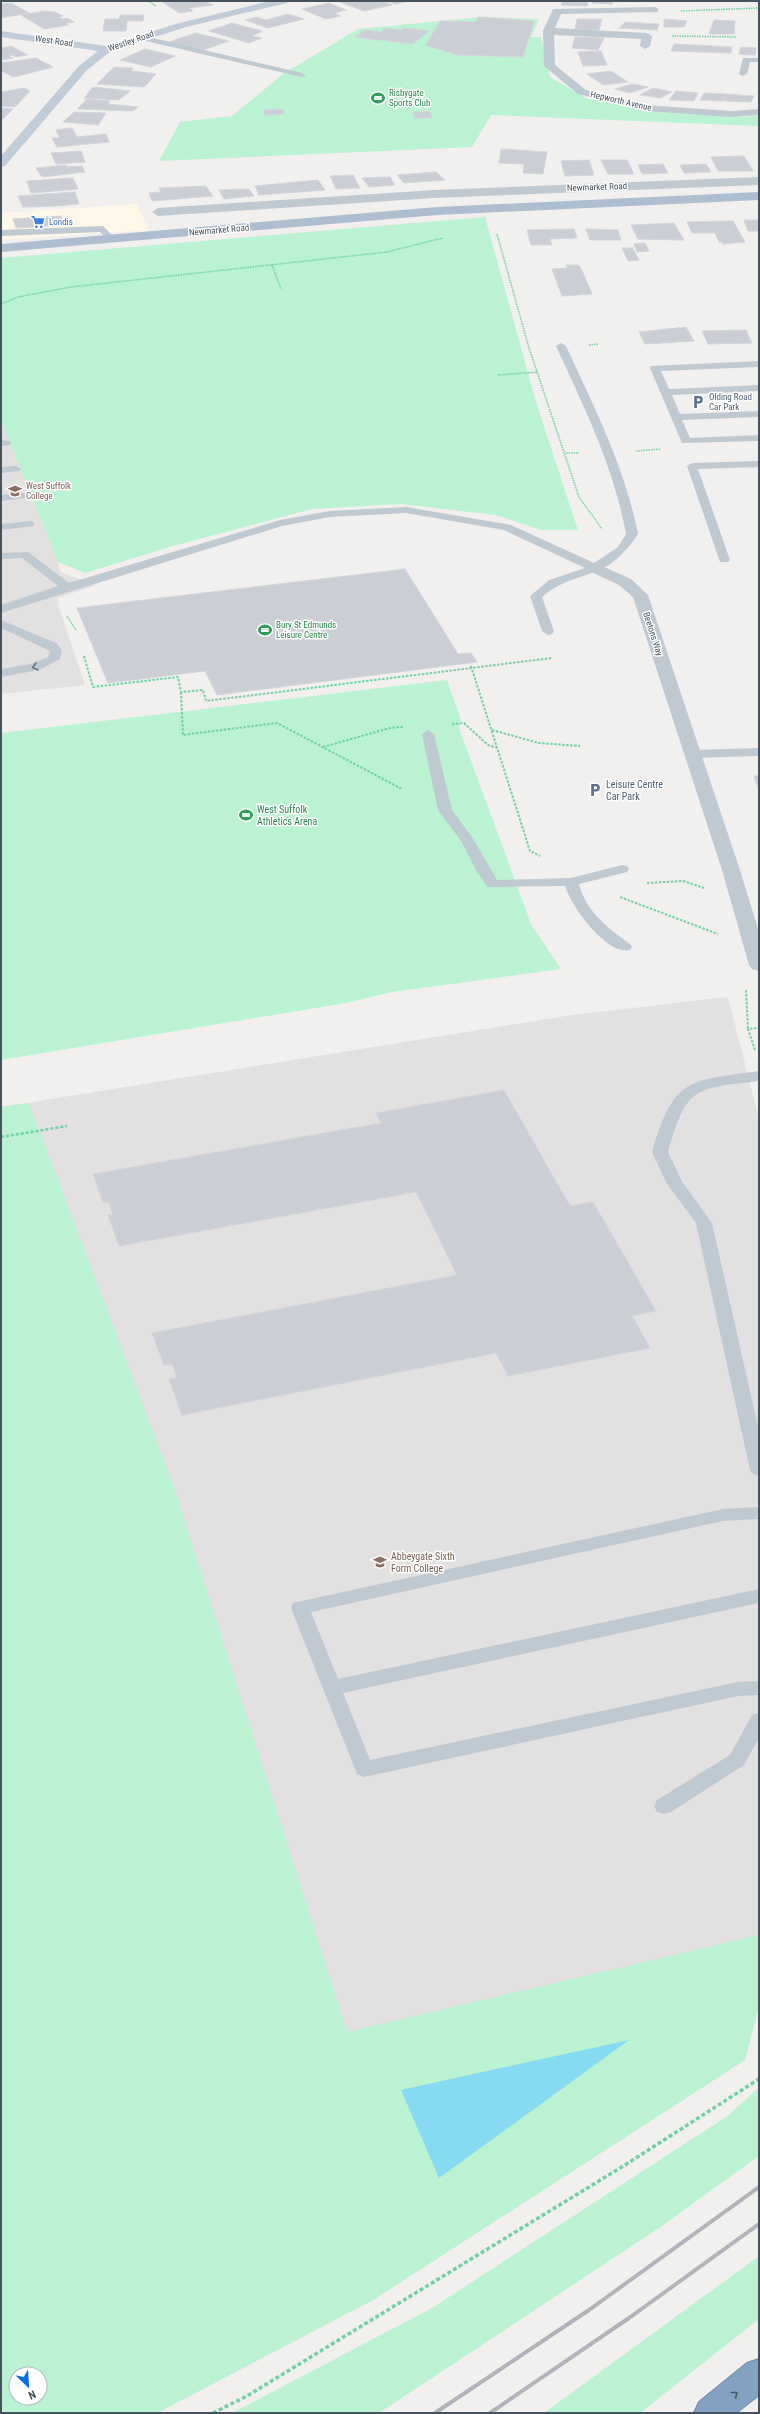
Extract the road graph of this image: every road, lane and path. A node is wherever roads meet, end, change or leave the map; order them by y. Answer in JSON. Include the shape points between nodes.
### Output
{"nodes":[{"id":1,"x":283,"y":1,"type":"edge"},
{"id":2,"x":654,"y":10,"type":"dead end"},
{"id":3,"x":548,"y":32,"type":"junction"},
{"id":4,"x":1,"y":34,"type":"edge"},
{"id":5,"x":140,"y":37,"type":"junction"},
{"id":6,"x":743,"y":37,"type":"dead end"},
{"id":7,"x":646,"y":41,"type":"joint"},
{"id":8,"x":107,"y":49,"type":"junction"},
{"id":9,"x":759,"y":60,"type":"edge"},
{"id":10,"x":743,"y":74,"type":"dead end"},
{"id":11,"x":302,"y":75,"type":"dead end"},
{"id":12,"x":759,"y":112,"type":"edge"},
{"id":13,"x":1,"y":163,"type":"edge"},
{"id":14,"x":759,"y":181,"type":"edge"},
{"id":15,"x":434,"y":194,"type":"junction"},
{"id":16,"x":759,"y":196,"type":"edge"},
{"id":17,"x":490,"y":208,"type":"junction"},
{"id":18,"x":437,"y":211,"type":"junction"},
{"id":19,"x":158,"y":212,"type":"dead end"},
{"id":20,"x":1,"y":233,"type":"edge"},
{"id":21,"x":448,"y":236,"type":"dead end"},
{"id":22,"x":112,"y":240,"type":"junction"},
{"id":23,"x":1,"y":248,"type":"edge"},
{"id":24,"x":272,"y":265,"type":"junction"},
{"id":25,"x":281,"y":289,"type":"dead end"},
{"id":26,"x":1,"y":304,"type":"edge"},
{"id":27,"x":561,"y":346,"type":"dead end"},
{"id":28,"x":759,"y":364,"type":"edge"},
{"id":29,"x":538,"y":372,"type":"junction"},
{"id":30,"x":498,"y":375,"type":"dead end"},
{"id":31,"x":759,"y":388,"type":"edge"},
{"id":32,"x":665,"y":392,"type":"junction"},
{"id":33,"x":759,"y":414,"type":"edge"},
{"id":34,"x":676,"y":417,"type":"junction"},
{"id":35,"x":759,"y":438,"type":"edge"},
{"id":36,"x":660,"y":449,"type":"dead end"},
{"id":37,"x":631,"y":451,"type":"dead end"},
{"id":38,"x":759,"y":464,"type":"edge"},
{"id":39,"x":16,"y":469,"type":"dead end"},
{"id":40,"x":1,"y":470,"type":"edge"},
{"id":41,"x":23,"y":496,"type":"dead end"},
{"id":42,"x":1,"y":498,"type":"edge"},
{"id":43,"x":30,"y":524,"type":"dead end"},
{"id":44,"x":1,"y":527,"type":"edge"},
{"id":45,"x":622,"y":549,"type":"junction"},
{"id":46,"x":1,"y":556,"type":"edge"},
{"id":47,"x":724,"y":560,"type":"dead end"},
{"id":48,"x":595,"y":568,"type":"junction"},
{"id":49,"x":67,"y":588,"type":"junction"},
{"id":50,"x":1,"y":609,"type":"edge"},
{"id":51,"x":65,"y":613,"type":"dead end"},
{"id":52,"x":64,"y":621,"type":"dead end"},
{"id":53,"x":1,"y":624,"type":"edge"},
{"id":54,"x":548,"y":631,"type":"dead end"},
{"id":55,"x":83,"y":652,"type":"dead end"},
{"id":56,"x":555,"y":657,"type":"dead end"},
{"id":57,"x":471,"y":666,"type":"junction"},
{"id":58,"x":1,"y":673,"type":"edge"},
{"id":59,"x":181,"y":692,"type":"junction"},
{"id":60,"x":492,"y":730,"type":"junction"},
{"id":61,"x":428,"y":734,"type":"dead end"},
{"id":62,"x":580,"y":746,"type":"dead end"},
{"id":63,"x":759,"y":752,"type":"edge"},
{"id":64,"x":692,"y":754,"type":"junction"},
{"id":65,"x":402,"y":789,"type":"dead end"},
{"id":66,"x":622,"y":869,"type":"dead end"},
{"id":67,"x":577,"y":880,"type":"junction"},
{"id":68,"x":644,"y":883,"type":"dead end"},
{"id":69,"x":710,"y":890,"type":"dead end"},
{"id":70,"x":722,"y":935,"type":"dead end"},
{"id":71,"x":625,"y":947,"type":"dead end"},
{"id":72,"x":759,"y":965,"type":"edge"},
{"id":73,"x":744,"y":985,"type":"dead end"},
{"id":74,"x":759,"y":1028,"type":"edge"},
{"id":75,"x":748,"y":1030,"type":"junction"},
{"id":76,"x":756,"y":1052,"type":"dead end"},
{"id":77,"x":759,"y":1076,"type":"edge"},
{"id":78,"x":67,"y":1126,"type":"dead end"},
{"id":79,"x":1,"y":1137,"type":"edge"},
{"id":80,"x":759,"y":1470,"type":"edge"},
{"id":81,"x":759,"y":1513,"type":"edge"},
{"id":82,"x":759,"y":1596,"type":"edge"},
{"id":83,"x":332,"y":1688,"type":"junction"},
{"id":84,"x":759,"y":1688,"type":"edge"},
{"id":85,"x":759,"y":1720,"type":"edge"},
{"id":86,"x":664,"y":1806,"type":"dead end"},
{"id":87,"x":759,"y":2079,"type":"edge"},
{"id":88,"x":759,"y":2374,"type":"edge"},
{"id":89,"x":213,"y":2413,"type":"edge"},
{"id":90,"x":711,"y":2413,"type":"edge"}],
"edges":[{"from":1,"to":5,"type":"street","name":"Westley Road"},
{"from":2,"to":3,"type":"street","name":"Hepworth Avenue","via":[[557,11]]},
{"from":3,"to":7,"type":"street"},
{"from":3,"to":12,"type":"street","name":"Hepworth Avenue","via":[[550,66],[582,92],[644,108],[731,114]]},
{"from":4,"to":8,"type":"street","name":"West Road"},
{"from":5,"to":8,"type":"street","name":"Westley Road"},
{"from":5,"to":11,"type":"lane"},
{"from":6,"to":7,"type":"path"},
{"from":8,"to":13,"type":"street","name":"Westley Road","via":[[83,68]]},
{"from":9,"to":10,"type":"lane","via":[[746,60]]},
{"from":14,"to":15,"type":"street","name":"Newmarket Road"},
{"from":15,"to":18,"type":"street"},
{"from":15,"to":19,"type":"street","name":"Newmarket Road"},
{"from":16,"to":17,"type":"main road","name":"Newmarket Road"},
{"from":17,"to":18,"type":"main road","name":"Newmarket Road"},
{"from":17,"to":29,"type":"path"},
{"from":18,"to":22,"type":"main road","name":"Newmarket Road"},
{"from":20,"to":22,"type":"lane","via":[[103,229]]},
{"from":21,"to":24,"type":"path","via":[[387,252]]},
{"from":22,"to":23,"type":"main road","name":"Newmarket Road"},
{"from":24,"to":25,"type":"path"},
{"from":24,"to":26,"type":"path","via":[[72,286],[18,297]]},
{"from":27,"to":45,"type":"lane","via":[[608,452],[630,521],[632,534]]},
{"from":28,"to":32,"type":"lane","via":[[655,368]]},
{"from":29,"to":30,"type":"path"},
{"from":29,"to":45,"type":"path","via":[[579,497],[604,532]]},
{"from":31,"to":32,"type":"lane"},
{"from":32,"to":34,"type":"lane"},
{"from":33,"to":34,"type":"lane"},
{"from":34,"to":35,"type":"lane","via":[[686,441]]},
{"from":36,"to":37,"type":"path"},
{"from":38,"to":47,"type":"lane","via":[[692,466]]},
{"from":39,"to":40,"type":"lane"},
{"from":41,"to":42,"type":"lane"},
{"from":43,"to":44,"type":"lane"},
{"from":45,"to":48,"type":"lane"},
{"from":46,"to":49,"type":"lane","via":[[24,554]]},
{"from":48,"to":49,"type":"lane","via":[[507,527],[406,510],[330,514],[280,523]]},
{"from":48,"to":54,"type":"lane","via":[[552,582],[536,596]]},
{"from":48,"to":64,"type":"street","name":"Beetons Way","via":[[625,582],[640,595]]},
{"from":49,"to":50,"type":"lane"},
{"from":51,"to":52,"type":"path","via":[[77,632]]},
{"from":53,"to":58,"type":"lane","one_way":true,"via":[[56,650],[56,655],[46,663],[33,668]]},
{"from":55,"to":59,"type":"path","via":[[93,687],[178,677]]},
{"from":56,"to":57,"type":"path"},
{"from":57,"to":59,"type":"path","via":[[206,701],[203,690]]},
{"from":57,"to":60,"type":"path"},
{"from":59,"to":65,"type":"path","via":[[183,735],[277,723]]},
{"from":60,"to":62,"type":"path","via":[[539,743]]},
{"from":60,"to":67,"type":"path","via":[[530,851]]},
{"from":61,"to":67,"type":"lane","via":[[445,810],[467,840],[493,884]]},
{"from":63,"to":64,"type":"lane"},
{"from":64,"to":72,"type":"street","name":"Beetons Way","via":[[732,870]]},
{"from":66,"to":67,"type":"lane"},
{"from":67,"to":70,"type":"path"},
{"from":67,"to":71,"type":"lane","via":[[574,896],[595,926]]},
{"from":68,"to":69,"type":"path","via":[[683,881]]},
{"from":73,"to":75,"type":"path"},
{"from":74,"to":75,"type":"path"},
{"from":75,"to":76,"type":"path"},
{"from":77,"to":80,"type":"lane","via":[[713,1083],[686,1092],[670,1117],[660,1152],[675,1184],[704,1224]]},
{"from":78,"to":79,"type":"path"},
{"from":81,"to":83,"type":"lane","via":[[724,1515],[300,1608]]},
{"from":82,"to":83,"type":"lane"},
{"from":83,"to":84,"type":"lane","via":[[364,1769],[738,1689]]},
{"from":85,"to":86,"type":"lane","via":[[737,1760]]},
{"from":87,"to":89,"type":"path","via":[[625,2165],[247,2396]]},
{"from":90,"to":88,"type":"highway","one_way":true}]}
